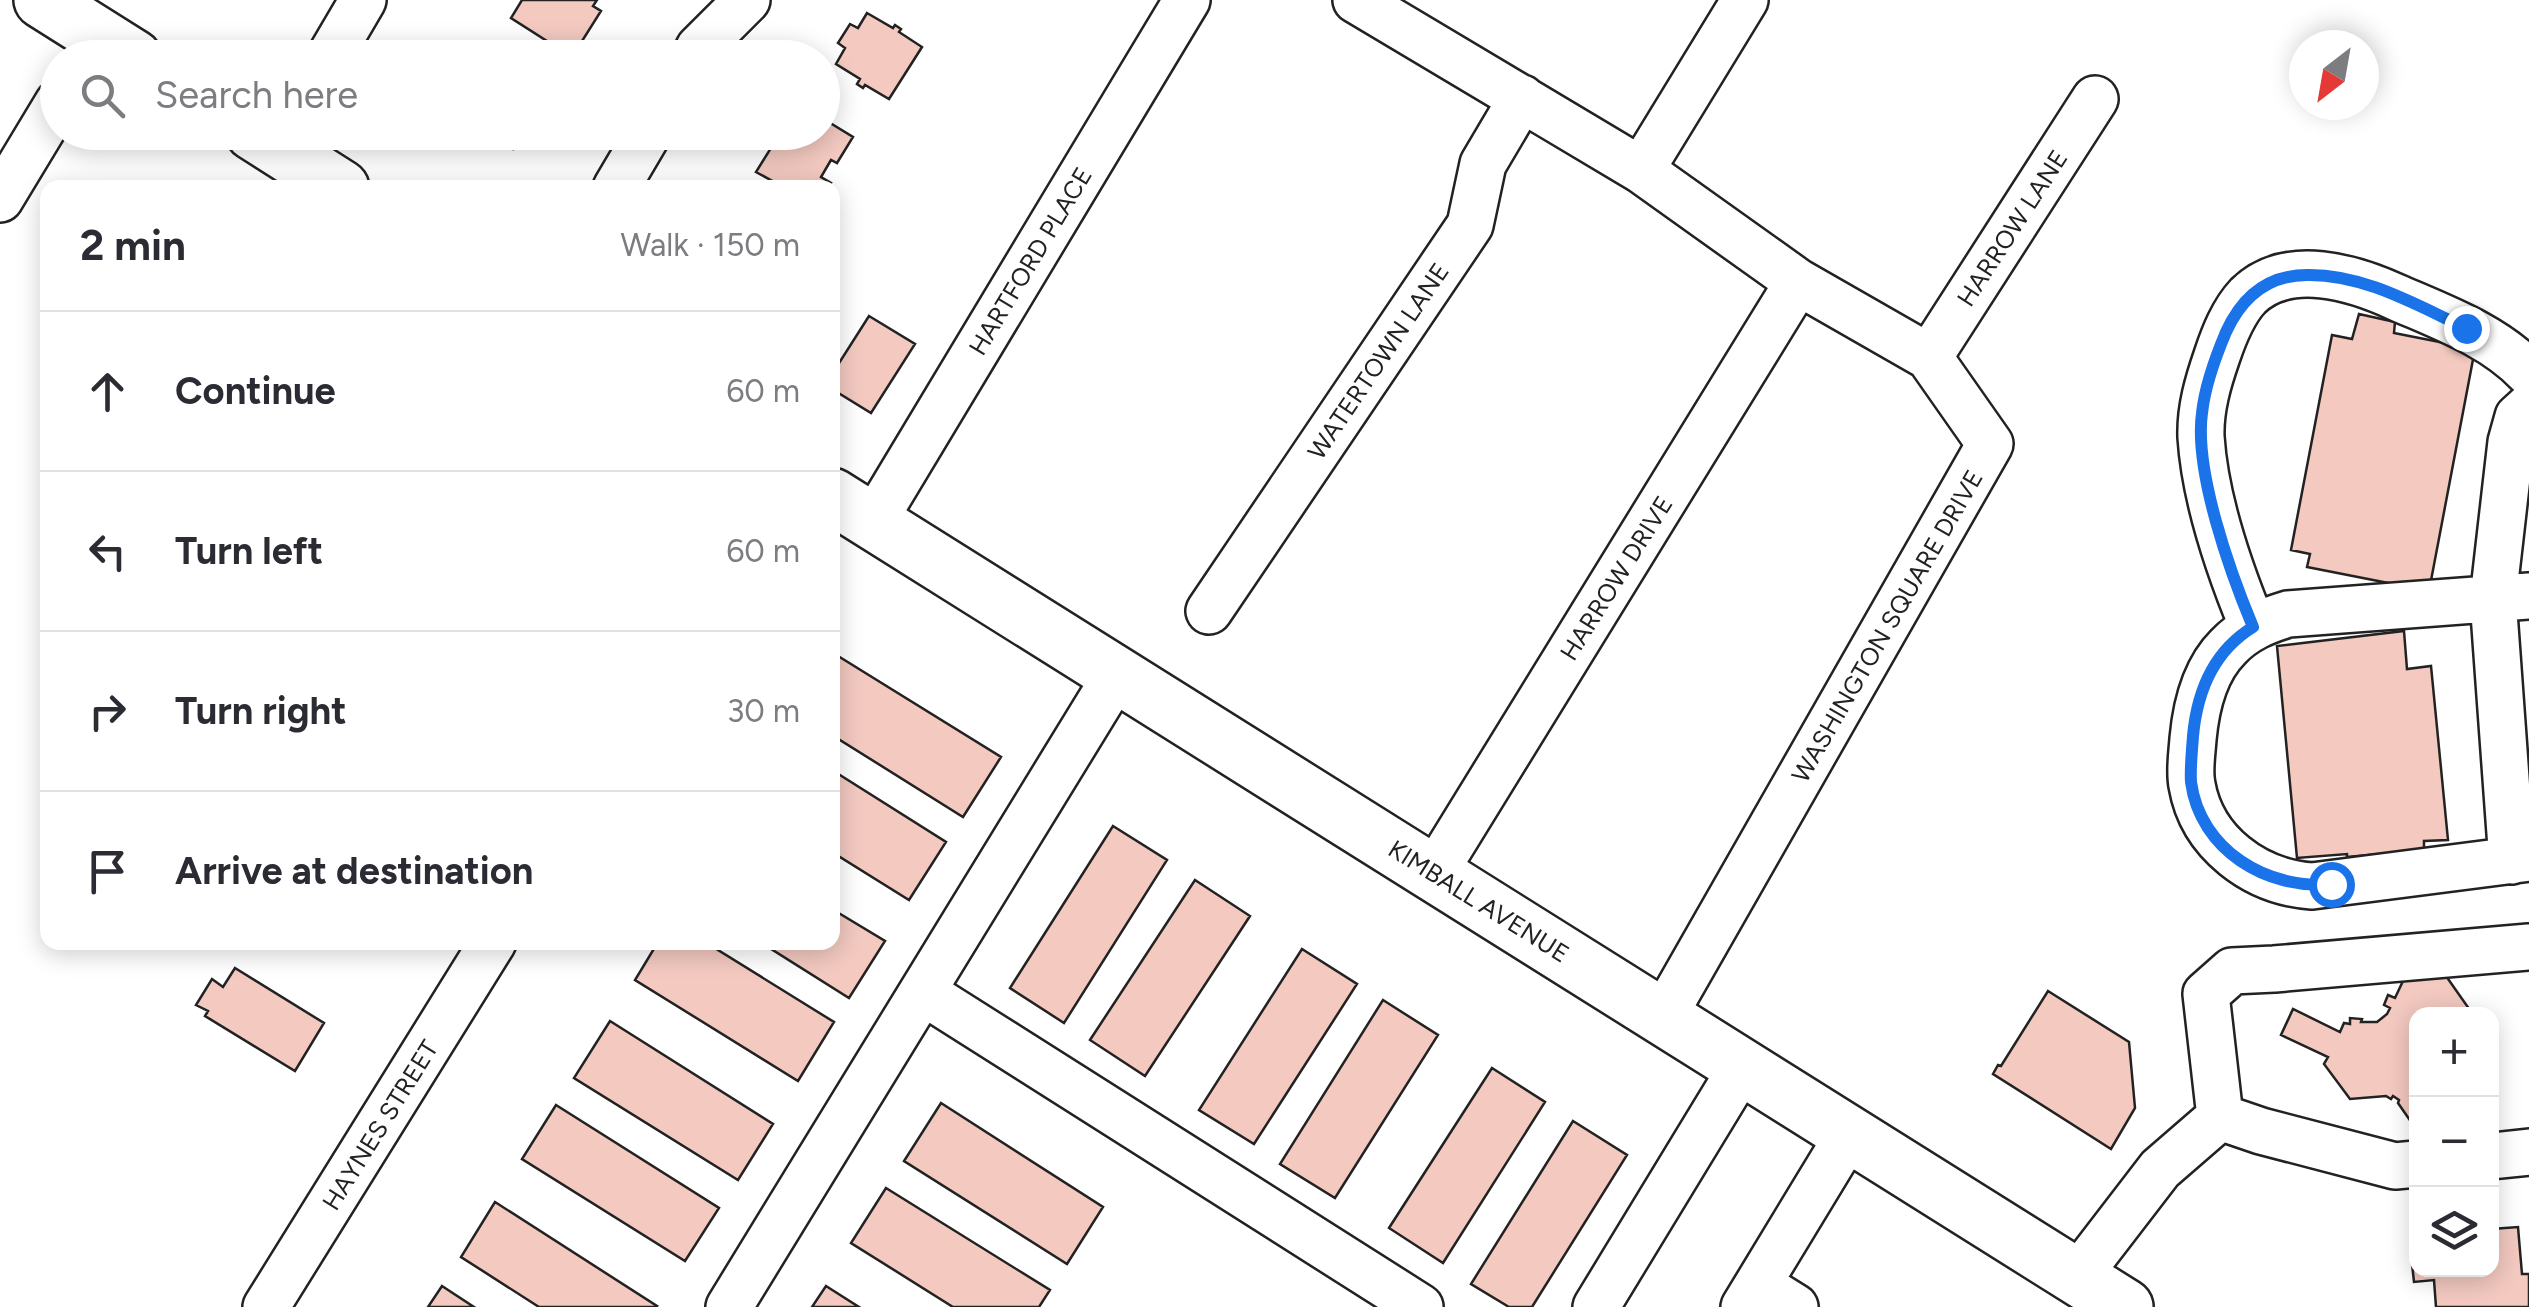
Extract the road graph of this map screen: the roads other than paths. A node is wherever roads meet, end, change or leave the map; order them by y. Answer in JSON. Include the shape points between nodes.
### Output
{"nodes":[{"id":1,"x":42,"y":0,"type":"edge"},
{"id":2,"x":362,"y":0,"type":"edge"},
{"id":3,"x":746,"y":0,"type":"edge"},
{"id":4,"x":1187,"y":0,"type":"edge"},
{"id":5,"x":1356,"y":0,"type":"edge"},
{"id":6,"x":1745,"y":0,"type":"edge"},
{"id":7,"x":92,"y":40,"type":"edge"},
{"id":8,"x":339,"y":40,"type":"edge"},
{"id":9,"x":708,"y":40,"type":"edge"},
{"id":10,"x":1522,"y":98,"type":"junction"},
{"id":11,"x":2095,"y":99,"type":"dead end"},
{"id":12,"x":40,"y":133,"type":"edge"},
{"id":13,"x":289,"y":150,"type":"edge"},
{"id":14,"x":638,"y":150,"type":"edge"},
{"id":15,"x":1641,"y":170,"type":"junction"},
{"id":16,"x":330,"y":180,"type":"edge"},
{"id":17,"x":621,"y":180,"type":"edge"},
{"id":18,"x":0,"y":199,"type":"edge"},
{"id":19,"x":1798,"y":282,"type":"junction"},
{"id":20,"x":1929,"y":358,"type":"junction"},
{"id":21,"x":2529,"y":373,"type":"edge"},
{"id":22,"x":2529,"y":407,"type":"edge"},
{"id":23,"x":853,"y":509,"type":"edge"},
{"id":24,"x":2511,"y":597,"type":"edge"},
{"id":25,"x":1209,"y":611,"type":"dead end"},
{"id":26,"x":2253,"y":627,"type":"junction"},
{"id":27,"x":1117,"y":674,"type":"junction"},
{"id":28,"x":2520,"y":860,"type":"edge"},
{"id":29,"x":1434,"y":873,"type":"junction"},
{"id":30,"x":2529,"y":947,"type":"edge"},
{"id":31,"x":488,"y":950,"type":"edge"},
{"id":32,"x":922,"y":992,"type":"junction"},
{"id":33,"x":1664,"y":1017,"type":"junction"},
{"id":34,"x":1742,"y":1067,"type":"junction"},
{"id":35,"x":2220,"y":1117,"type":"junction"},
{"id":36,"x":1849,"y":1134,"type":"junction"},
{"id":37,"x":2529,"y":1152,"type":"edge"},
{"id":38,"x":2499,"y":1155,"type":"edge"},
{"id":39,"x":2406,"y":1165,"type":"edge"},
{"id":40,"x":2077,"y":1278,"type":"junction"},
{"id":41,"x":1766,"y":1299,"type":"edge"},
{"id":42,"x":266,"y":1307,"type":"edge"},
{"id":43,"x":729,"y":1307,"type":"edge"},
{"id":44,"x":1420,"y":1307,"type":"edge"},
{"id":45,"x":1596,"y":1307,"type":"edge"},
{"id":46,"x":2124,"y":1307,"type":"edge"}],
"edges":[{"from":1,"to":7,"type":"main road"},
{"from":2,"to":8,"type":"street"},
{"from":3,"to":9,"type":"street"},
{"from":4,"to":23,"type":"street","name":"HARTFORD PLACE"},
{"from":5,"to":10,"type":"street","name":"WASHINGTON SQUARE DRIVE"},
{"from":6,"to":15,"type":"street"},
{"from":10,"to":15,"type":"street","name":"WASHINGTON SQUARE DRIVE"},
{"from":10,"to":25,"type":"street","name":"WATERTOWN LANE","via":[[1483,164],[1470,224]]},
{"from":11,"to":20,"type":"street","name":"HARROW LANE"},
{"from":12,"to":18,"type":"street"},
{"from":13,"to":16,"type":"main road"},
{"from":14,"to":17,"type":"street"},
{"from":15,"to":19,"type":"street","name":"WASHINGTON SQUARE DRIVE"},
{"from":19,"to":20,"type":"street","name":"WASHINGTON SQUARE DRIVE"},
{"from":19,"to":29,"type":"street","name":"HARROW DRIVE"},
{"from":20,"to":33,"type":"street","name":"WASHINGTON SQUARE DRIVE","via":[[1990,444]]},
{"from":21,"to":26,"type":"street","via":[[2466,328],[2367,284],[2307,274],[2279,278],[2247,297],[2213,366],[2201,430],[2210,494]]},
{"from":22,"to":24,"type":"street","via":[[2518,417],[2511,442]]},
{"from":23,"to":27,"type":"main road","name":"KIMBALL AVENUE"},
{"from":24,"to":26,"type":"street","via":[[2288,614]]},
{"from":24,"to":28,"type":"street"},
{"from":26,"to":28,"type":"street","via":[[2225,650],[2197,705],[2191,782],[2198,810],[2221,846],[2267,876],[2312,886]]},
{"from":27,"to":29,"type":"main road","name":"KIMBALL AVENUE"},
{"from":27,"to":32,"type":"street"},
{"from":29,"to":33,"type":"main road","name":"KIMBALL AVENUE"},
{"from":30,"to":35,"type":"street","via":[[2232,970],[2206,994]]},
{"from":31,"to":42,"type":"street","name":"HAYNES STREET"},
{"from":32,"to":43,"type":"street"},
{"from":32,"to":44,"type":"street"},
{"from":33,"to":34,"type":"main road","name":"KIMBALL AVENUE"},
{"from":34,"to":36,"type":"main road","name":"KIMBALL AVENUE"},
{"from":34,"to":45,"type":"street"},
{"from":35,"to":39,"type":"street"},
{"from":35,"to":40,"type":"street","via":[[2160,1169]]},
{"from":36,"to":40,"type":"main road","name":"KIMBALL AVENUE"},
{"from":36,"to":41,"type":"street"},
{"from":37,"to":38,"type":"street"},
{"from":40,"to":46,"type":"main road","name":"KIMBALL AVENUE"}]}
